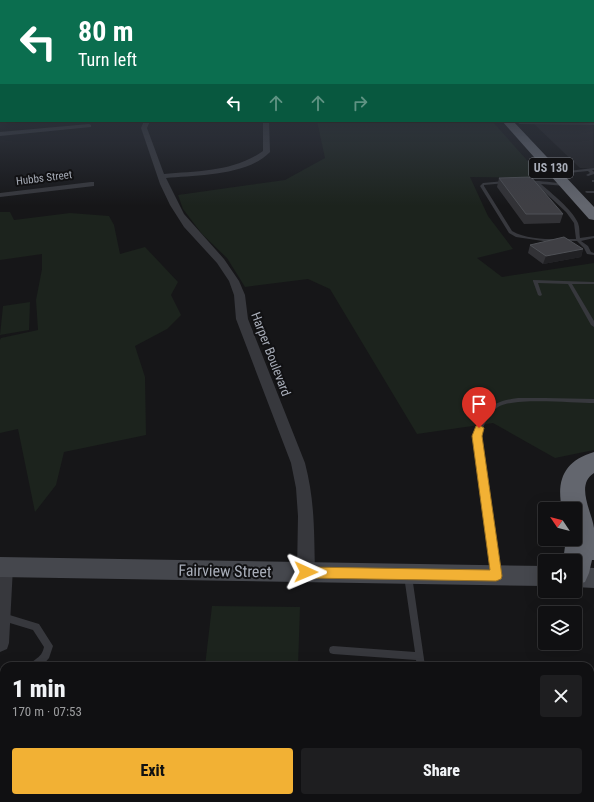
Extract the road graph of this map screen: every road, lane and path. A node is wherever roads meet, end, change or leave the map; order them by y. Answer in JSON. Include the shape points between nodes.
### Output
{"nodes":[{"id":1,"x":29,"y":131,"type":"edge"},
{"id":2,"x":145,"y":131,"type":"edge"},
{"id":3,"x":266,"y":131,"type":"edge"},
{"id":4,"x":522,"y":131,"type":"edge"},
{"id":5,"x":524,"y":131,"type":"edge"},
{"id":6,"x":0,"y":134,"type":"edge"},
{"id":7,"x":568,"y":172,"type":"junction"},
{"id":8,"x":594,"y":172,"type":"edge"},
{"id":9,"x":588,"y":175,"type":"dead end"},
{"id":10,"x":162,"y":176,"type":"junction"},
{"id":11,"x":508,"y":182,"type":"edge"},
{"id":12,"x":522,"y":182,"type":"edge"},
{"id":13,"x":536,"y":182,"type":"junction"},
{"id":14,"x":90,"y":184,"type":"dead end"},
{"id":15,"x":566,"y":185,"type":"junction"},
{"id":16,"x":0,"y":194,"type":"edge"},
{"id":17,"x":592,"y":195,"type":"edge"},
{"id":18,"x":594,"y":216,"type":"edge"},
{"id":19,"x":594,"y":237,"type":"edge"},
{"id":20,"x":578,"y":240,"type":"junction"},
{"id":21,"x":594,"y":254,"type":"edge"},
{"id":22,"x":569,"y":282,"type":"junction"},
{"id":23,"x":594,"y":283,"type":"edge"},
{"id":24,"x":540,"y":295,"type":"dead end"},
{"id":25,"x":594,"y":325,"type":"edge"},
{"id":26,"x":594,"y":401,"type":"edge"},
{"id":27,"x":594,"y":461,"type":"edge"},
{"id":28,"x":587,"y":539,"type":"edge"},
{"id":29,"x":578,"y":554,"type":"edge"},
{"id":30,"x":2,"y":567,"type":"edge"},
{"id":31,"x":306,"y":572,"type":"junction"},
{"id":32,"x":408,"y":574,"type":"junction"},
{"id":33,"x":496,"y":576,"type":"junction"},
{"id":34,"x":538,"y":576,"type":"edge"},
{"id":35,"x":582,"y":577,"type":"edge"},
{"id":36,"x":594,"y":578,"type":"edge"},
{"id":37,"x":2,"y":616,"type":"junction"},
{"id":38,"x":0,"y":643,"type":"edge"},
{"id":39,"x":332,"y":650,"type":"dead end"},
{"id":40,"x":419,"y":656,"type":"junction"},
{"id":41,"x":42,"y":662,"type":"edge"},
{"id":42,"x":420,"y":662,"type":"edge"}],
"edges":[{"from":1,"to":6,"type":"street"},
{"from":2,"to":10,"type":"street","name":"Harper Boulevard"},
{"from":3,"to":10,"type":"street","via":[[266,152],[254,161],[219,170]]},
{"from":4,"to":15,"type":"highway","number":"US 130"},
{"from":5,"to":7,"type":"highway","number":"US 130"},
{"from":7,"to":8,"type":"lane"},
{"from":7,"to":17,"type":"highway","number":"US 130"},
{"from":8,"to":9,"type":"lane"},
{"from":10,"to":31,"type":"street","name":"Harper Boulevard","via":[[181,216],[225,265],[240,294],[239,310],[298,463],[304,488]]},
{"from":11,"to":20,"type":"lane","via":[[488,183],[482,186],[510,232],[527,239]]},
{"from":12,"to":13,"type":"lane"},
{"from":13,"to":15,"type":"lane"},
{"from":13,"to":20,"type":"lane","via":[[550,193],[574,220]]},
{"from":14,"to":16,"type":"street","name":"Hubbs Street"},
{"from":15,"to":18,"type":"highway","number":"US 130"},
{"from":19,"to":20,"type":"lane"},
{"from":20,"to":21,"type":"lane","via":[[589,253]]},
{"from":22,"to":23,"type":"lane"},
{"from":22,"to":24,"type":"lane","via":[[535,281]]},
{"from":22,"to":25,"type":"lane"},
{"from":26,"to":33,"type":"lane","via":[[511,400],[498,405],[482,421],[477,436]]},
{"from":27,"to":28,"type":"highway","via":[[578,471],[573,482],[573,498]]},
{"from":28,"to":29,"type":"highway","via":[[580,545]]},
{"from":30,"to":31,"type":"street","name":"Fairview Street"},
{"from":30,"to":37,"type":"street"},
{"from":31,"to":32,"type":"street","name":"Fairview Street"},
{"from":32,"to":33,"type":"street","name":"Fairview Street"},
{"from":32,"to":40,"type":"lane"},
{"from":33,"to":34,"type":"street","name":"Fairview Street"},
{"from":35,"to":36,"type":"street"},
{"from":37,"to":38,"type":"street"},
{"from":37,"to":41,"type":"lane","via":[[36,627],[49,646],[47,656]]},
{"from":39,"to":40,"type":"lane"},
{"from":40,"to":42,"type":"lane"}]}
